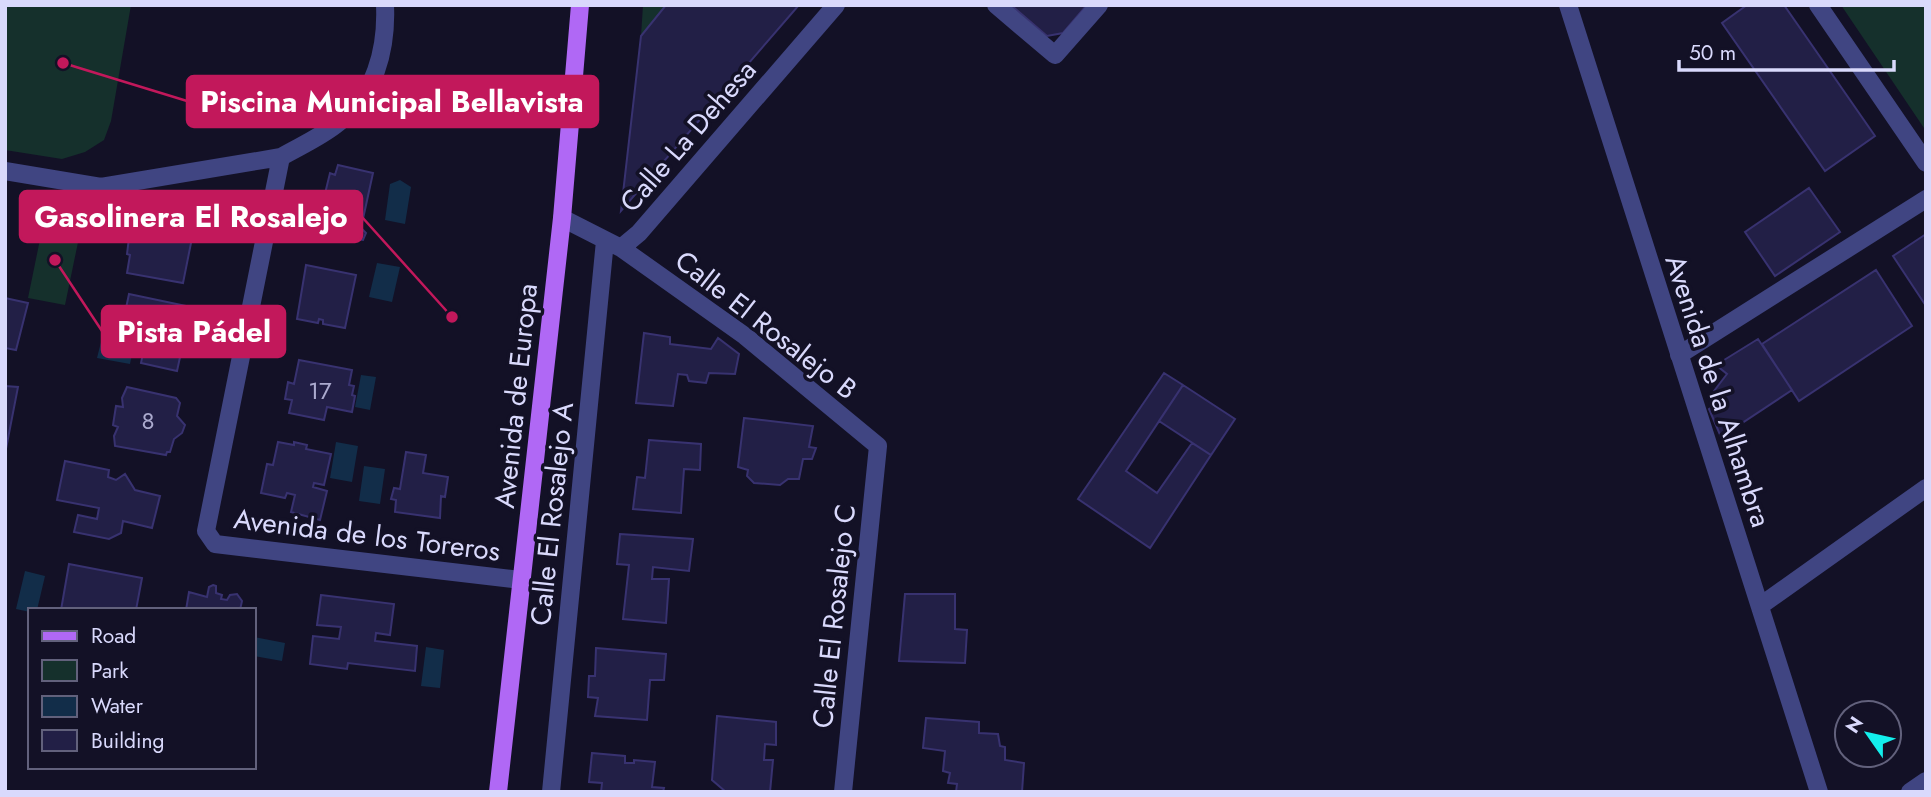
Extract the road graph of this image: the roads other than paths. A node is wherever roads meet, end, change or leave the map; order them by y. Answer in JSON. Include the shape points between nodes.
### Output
{"nodes":[{"id":1,"x":385,"y":5,"type":"edge"},
{"id":2,"x":580,"y":5,"type":"edge"},
{"id":3,"x":836,"y":5,"type":"edge"},
{"id":4,"x":996,"y":5,"type":"edge"},
{"id":5,"x":1099,"y":5,"type":"edge"},
{"id":6,"x":1568,"y":5,"type":"edge"},
{"id":7,"x":1818,"y":5,"type":"edge"},
{"id":8,"x":281,"y":157,"type":"junction"},
{"id":9,"x":1926,"y":163,"type":"edge"},
{"id":10,"x":5,"y":171,"type":"edge"},
{"id":11,"x":1926,"y":199,"type":"edge"},
{"id":12,"x":562,"y":218,"type":"junction"},
{"id":13,"x":613,"y":245,"type":"junction"},
{"id":14,"x":1679,"y":355,"type":"junction"},
{"id":15,"x":878,"y":446,"type":"joint"},
{"id":16,"x":1926,"y":488,"type":"edge"},
{"id":17,"x":522,"y":580,"type":"junction"},
{"id":18,"x":1760,"y":606,"type":"junction"},
{"id":19,"x":1926,"y":781,"type":"edge"},
{"id":20,"x":498,"y":792,"type":"edge"},
{"id":21,"x":551,"y":792,"type":"edge"},
{"id":22,"x":843,"y":792,"type":"edge"},
{"id":23,"x":1819,"y":792,"type":"edge"},
{"id":24,"x":1910,"y":792,"type":"edge"}],
"edges":[{"from":1,"to":8,"type":"street","via":[[382,56],[363,96],[338,124]]},
{"from":2,"to":12,"type":"main road","name":"Avenida de Europa"},
{"from":3,"to":13,"type":"street","name":"Calle La Dehesa","via":[[639,233]]},
{"from":4,"to":5,"type":"street","via":[[1055,55]]},
{"from":6,"to":14,"type":"street","name":"Avenida de la Alhambra"},
{"from":7,"to":9,"type":"street"},
{"from":8,"to":10,"type":"street","via":[[101,187]]},
{"from":8,"to":17,"type":"street","name":"Avenida de los Toreros","via":[[206,531],[215,544]]},
{"from":11,"to":14,"type":"street"},
{"from":12,"to":13,"type":"street","name":"Calle La Dehesa"},
{"from":12,"to":17,"type":"main road","name":"Avenida de Europa"},
{"from":13,"to":15,"type":"street","name":"Calle El Rosalejo B","via":[[745,336]]},
{"from":13,"to":21,"type":"street","name":"Calle El Rosalejo A"},
{"from":14,"to":18,"type":"street","name":"Avenida de la Alhambra"},
{"from":15,"to":22,"type":"street","name":"Calle El Rosalejo C"},
{"from":16,"to":18,"type":"street"},
{"from":17,"to":20,"type":"main road","name":"Avenida de Europa"},
{"from":18,"to":23,"type":"street","name":"Avenida de la Alhambra"},
{"from":19,"to":24,"type":"street"}]}
